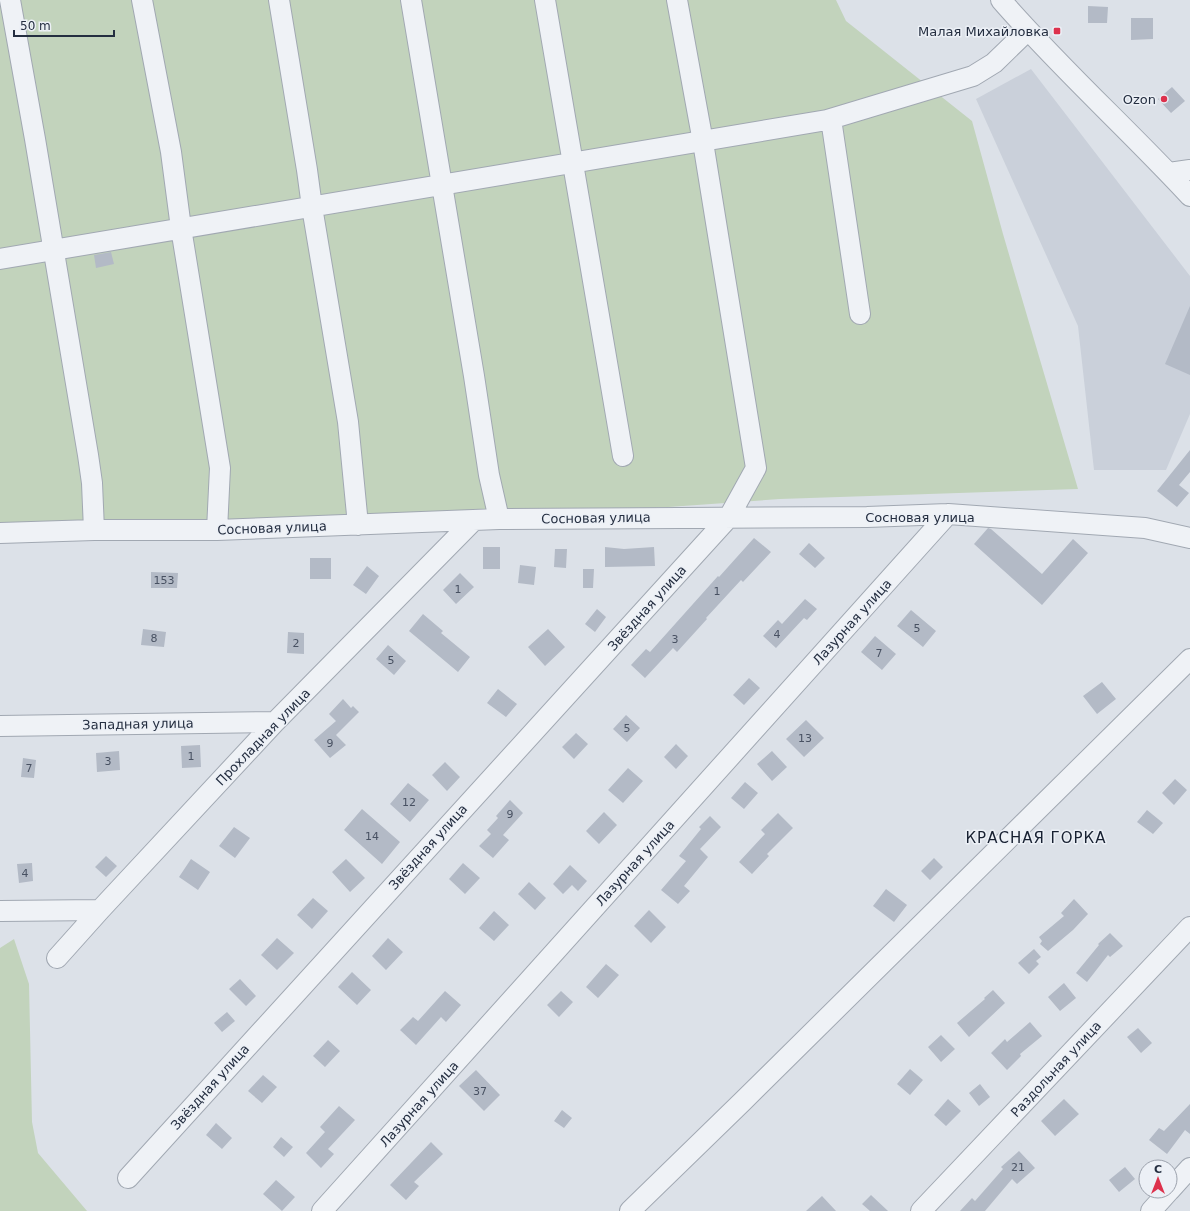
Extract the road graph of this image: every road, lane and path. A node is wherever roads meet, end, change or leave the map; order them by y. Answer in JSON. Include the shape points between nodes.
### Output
{"nodes":[{"id":1,"x":10,"y":0,"type":"edge"},
{"id":2,"x":142,"y":0,"type":"edge"},
{"id":3,"x":279,"y":0,"type":"edge"},
{"id":4,"x":411,"y":0,"type":"edge"},
{"id":5,"x":545,"y":0,"type":"edge"},
{"id":6,"x":677,"y":0,"type":"edge"},
{"id":7,"x":1002,"y":0,"type":"edge"},
{"id":8,"x":1028,"y":30,"type":"junction"},
{"id":9,"x":831,"y":119,"type":"junction"},
{"id":10,"x":703,"y":142,"type":"junction"},
{"id":11,"x":573,"y":164,"type":"junction"},
{"id":12,"x":1190,"y":170,"type":"edge"},
{"id":13,"x":1169,"y":173,"type":"junction"},
{"id":14,"x":442,"y":186,"type":"junction"},
{"id":15,"x":1190,"y":196,"type":"edge"},
{"id":16,"x":312,"y":207,"type":"junction"},
{"id":17,"x":181,"y":228,"type":"junction"},
{"id":18,"x":54,"y":250,"type":"junction"},
{"id":19,"x":0,"y":259,"type":"edge"},
{"id":20,"x":860,"y":314,"type":"dead end"},
{"id":21,"x":623,"y":456,"type":"dead end"},
{"id":22,"x":948,"y":514,"type":"junction"},
{"id":23,"x":729,"y":517,"type":"junction"},
{"id":24,"x":499,"y":519,"type":"junction"},
{"id":25,"x":473,"y":521,"type":"junction"},
{"id":26,"x":358,"y":525,"type":"junction"},
{"id":27,"x":94,"y":530,"type":"junction"},
{"id":28,"x":217,"y":530,"type":"junction"},
{"id":29,"x":0,"y":533,"type":"edge"},
{"id":30,"x":1190,"y":538,"type":"edge"},
{"id":31,"x":1190,"y":659,"type":"edge"},
{"id":32,"x":275,"y":722,"type":"junction"},
{"id":33,"x":0,"y":726,"type":"edge"},
{"id":34,"x":100,"y":910,"type":"junction"},
{"id":35,"x":0,"y":911,"type":"edge"},
{"id":36,"x":1190,"y":927,"type":"edge"},
{"id":37,"x":57,"y":958,"type":"dead end"},
{"id":38,"x":1190,"y":1168,"type":"edge"},
{"id":39,"x":128,"y":1178,"type":"dead end"},
{"id":40,"x":1178,"y":1182,"type":"edge"},
{"id":41,"x":1162,"y":1199,"type":"edge"},
{"id":42,"x":322,"y":1211,"type":"edge"},
{"id":43,"x":630,"y":1211,"type":"edge"},
{"id":44,"x":921,"y":1211,"type":"edge"},
{"id":45,"x":1151,"y":1211,"type":"edge"}],
"edges":[{"from":1,"to":18,"type":"street"},
{"from":2,"to":17,"type":"street"},
{"from":3,"to":16,"type":"street"},
{"from":4,"to":14,"type":"street"},
{"from":5,"to":11,"type":"street"},
{"from":6,"to":10,"type":"street","name":"Звёздная улица"},
{"from":7,"to":8,"type":"street"},
{"from":8,"to":9,"type":"street","via":[[994,64],[973,76]]},
{"from":8,"to":13,"type":"street"},
{"from":9,"to":10,"type":"street"},
{"from":9,"to":20,"type":"street"},
{"from":10,"to":11,"type":"street"},
{"from":10,"to":23,"type":"street","name":"Звёздная улица","via":[[756,468]]},
{"from":11,"to":14,"type":"street"},
{"from":11,"to":21,"type":"street"},
{"from":12,"to":13,"type":"street"},
{"from":13,"to":15,"type":"street"},
{"from":14,"to":16,"type":"street"},
{"from":14,"to":24,"type":"street","via":[[489,475]]},
{"from":16,"to":17,"type":"street"},
{"from":16,"to":26,"type":"street","via":[[348,422]]},
{"from":17,"to":18,"type":"street"},
{"from":17,"to":28,"type":"street","via":[[220,468]]},
{"from":18,"to":19,"type":"street"},
{"from":18,"to":27,"type":"street","via":[[88,454]]},
{"from":22,"to":23,"type":"street","name":"Сосновая улица"},
{"from":22,"to":30,"type":"street","name":"Сосновая улица","via":[[1144,528]]},
{"from":22,"to":42,"type":"street","name":"Лазурная улица"},
{"from":23,"to":24,"type":"street","name":"Сосновая улица"},
{"from":23,"to":39,"type":"street","name":"Звёздная улица"},
{"from":24,"to":25,"type":"street","name":"Сосновая улица"},
{"from":25,"to":26,"type":"street","name":"Сосновая улица"},
{"from":25,"to":32,"type":"street","name":"Прохладная улица"},
{"from":26,"to":28,"type":"street","name":"Сосновая улица"},
{"from":27,"to":28,"type":"street","name":"Сосновая улица"},
{"from":27,"to":29,"type":"street","name":"Сосновая улица"},
{"from":31,"to":43,"type":"street"},
{"from":32,"to":33,"type":"street","name":"Западная улица"},
{"from":32,"to":34,"type":"street","name":"Прохладная улица"},
{"from":34,"to":35,"type":"street"},
{"from":34,"to":37,"type":"street","name":"Прохладная улица"},
{"from":36,"to":44,"type":"street","name":"Раздольная улица"},
{"from":38,"to":40,"type":"street"},
{"from":41,"to":45,"type":"street"}]}
